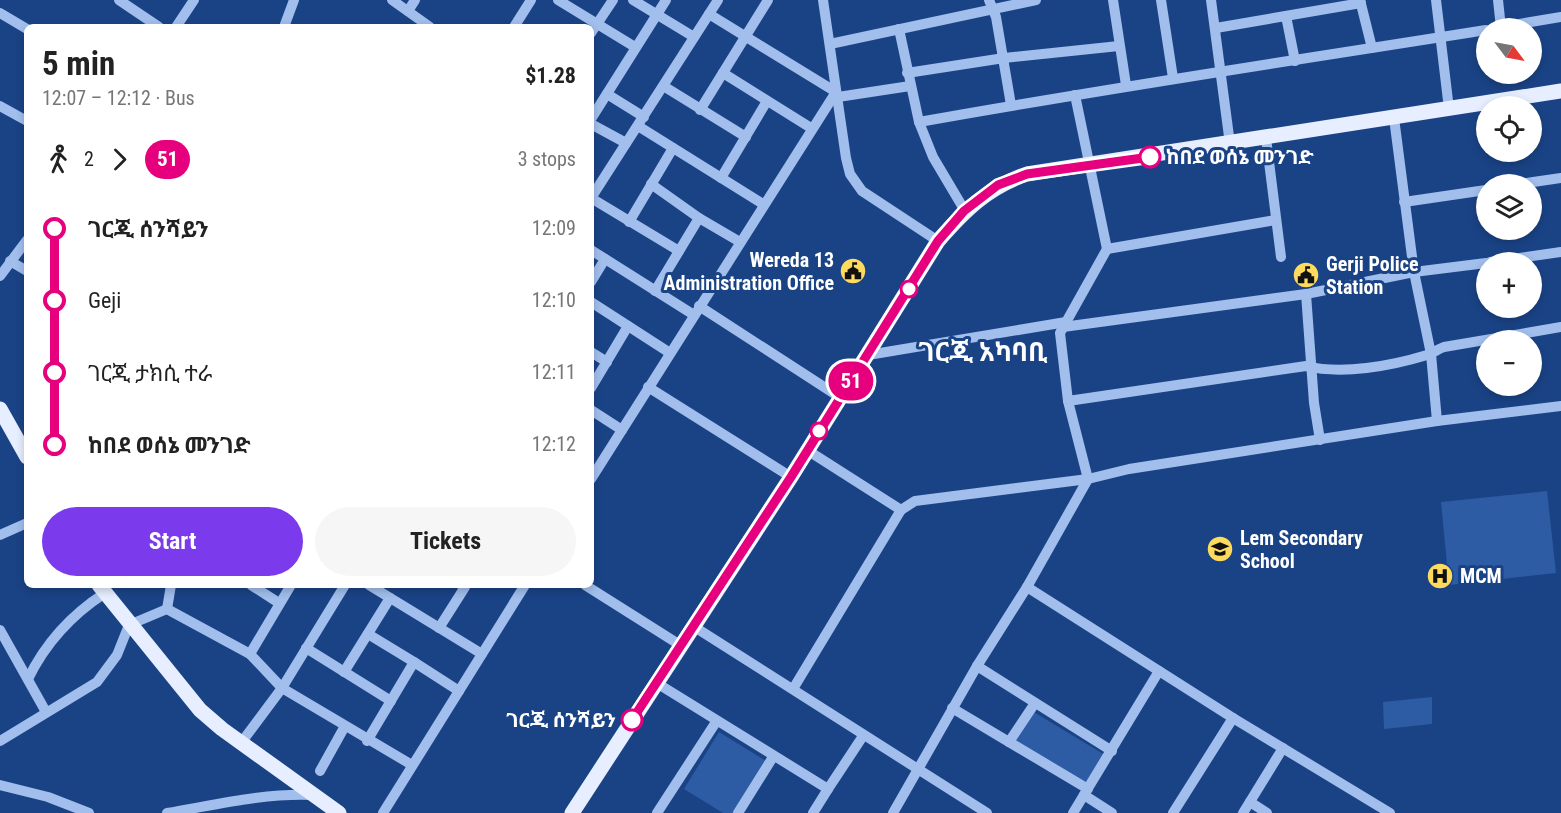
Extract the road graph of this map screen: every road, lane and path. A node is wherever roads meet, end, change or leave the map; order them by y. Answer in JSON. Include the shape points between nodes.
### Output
{"nodes":[{"id":1,"x":119,"y":0,"type":"edge"},
{"id":2,"x":194,"y":0,"type":"edge"},
{"id":3,"x":294,"y":0,"type":"edge"},
{"id":4,"x":392,"y":0,"type":"edge"},
{"id":5,"x":416,"y":0,"type":"edge"},
{"id":6,"x":531,"y":0,"type":"edge"},
{"id":7,"x":558,"y":0,"type":"edge"},
{"id":8,"x":613,"y":0,"type":"edge"},
{"id":9,"x":633,"y":0,"type":"edge"},
{"id":10,"x":666,"y":0,"type":"edge"},
{"id":11,"x":718,"y":0,"type":"edge"},
{"id":12,"x":768,"y":0,"type":"edge"},
{"id":13,"x":823,"y":0,"type":"edge"},
{"id":14,"x":1034,"y":0,"type":"edge"},
{"id":15,"x":1113,"y":0,"type":"edge"},
{"id":16,"x":1161,"y":0,"type":"edge"},
{"id":17,"x":1211,"y":0,"type":"edge"},
{"id":18,"x":1436,"y":0,"type":"edge"},
{"id":19,"x":1498,"y":0,"type":"edge"},
{"id":20,"x":1360,"y":2,"type":"edge"},
{"id":21,"x":991,"y":5,"type":"edge"},
{"id":22,"x":0,"y":13,"type":"edge"},
{"id":23,"x":709,"y":14,"type":"junction"},
{"id":24,"x":657,"y":15,"type":"junction"},
{"id":25,"x":1286,"y":16,"type":"junction"},
{"id":26,"x":1561,"y":17,"type":"edge"},
{"id":27,"x":1498,"y":18,"type":"edge"},
{"id":28,"x":412,"y":19,"type":"edge"},
{"id":29,"x":1542,"y":20,"type":"edge"},
{"id":30,"x":155,"y":24,"type":"edge"},
{"id":31,"x":178,"y":24,"type":"edge"},
{"id":32,"x":285,"y":24,"type":"edge"},
{"id":33,"x":517,"y":24,"type":"edge"},
{"id":34,"x":589,"y":24,"type":"edge"},
{"id":35,"x":24,"y":27,"type":"edge"},
{"id":36,"x":594,"y":28,"type":"edge"},
{"id":37,"x":1216,"y":28,"type":"junction"},
{"id":38,"x":899,"y":29,"type":"junction"},
{"id":39,"x":1476,"y":32,"type":"edge"},
{"id":40,"x":745,"y":37,"type":"junction"},
{"id":41,"x":1441,"y":37,"type":"junction"},
{"id":42,"x":694,"y":38,"type":"junction"},
{"id":43,"x":830,"y":44,"type":"junction"},
{"id":44,"x":1119,"y":46,"type":"junction"},
{"id":45,"x":635,"y":47,"type":"junction"},
{"id":46,"x":1372,"y":48,"type":"junction"},
{"id":47,"x":1004,"y":58,"type":"junction"},
{"id":48,"x":1294,"y":61,"type":"junction"},
{"id":49,"x":1220,"y":72,"type":"junction"},
{"id":50,"x":723,"y":73,"type":"junction"},
{"id":51,"x":907,"y":73,"type":"junction"},
{"id":52,"x":1173,"y":78,"type":"junction"},
{"id":53,"x":1126,"y":85,"type":"junction"},
{"id":54,"x":910,"y":86,"type":"junction"},
{"id":55,"x":665,"y":87,"type":"junction"},
{"id":56,"x":1561,"y":91,"type":"edge"},
{"id":57,"x":607,"y":94,"type":"junction"},
{"id":58,"x":837,"y":95,"type":"junction"},
{"id":59,"x":1075,"y":95,"type":"junction"},
{"id":60,"x":767,"y":101,"type":"junction"},
{"id":61,"x":1011,"y":105,"type":"junction"},
{"id":62,"x":0,"y":106,"type":"edge"},
{"id":63,"x":700,"y":110,"type":"junction"},
{"id":64,"x":1449,"y":110,"type":"junction"},
{"id":65,"x":594,"y":114,"type":"edge"},
{"id":66,"x":1394,"y":118,"type":"junction"},
{"id":67,"x":24,"y":119,"type":"edge"},
{"id":68,"x":641,"y":122,"type":"junction"},
{"id":69,"x":919,"y":122,"type":"junction"},
{"id":70,"x":594,"y":126,"type":"edge"},
{"id":71,"x":811,"y":128,"type":"junction"},
{"id":72,"x":746,"y":137,"type":"junction"},
{"id":73,"x":1266,"y":138,"type":"junction"},
{"id":74,"x":626,"y":144,"type":"junction"},
{"id":75,"x":1230,"y":144,"type":"junction"},
{"id":76,"x":673,"y":148,"type":"junction"},
{"id":77,"x":1089,"y":167,"type":"junction"},
{"id":78,"x":721,"y":178,"type":"junction"},
{"id":79,"x":1561,"y":178,"type":"edge"},
{"id":80,"x":1542,"y":181,"type":"edge"},
{"id":81,"x":651,"y":184,"type":"junction"},
{"id":82,"x":1476,"y":191,"type":"edge"},
{"id":83,"x":594,"y":193,"type":"edge"},
{"id":84,"x":594,"y":200,"type":"edge"},
{"id":85,"x":1404,"y":202,"type":"junction"},
{"id":86,"x":763,"y":204,"type":"junction"},
{"id":87,"x":964,"y":211,"type":"junction"},
{"id":88,"x":699,"y":218,"type":"junction"},
{"id":89,"x":1276,"y":220,"type":"junction"},
{"id":90,"x":629,"y":222,"type":"junction"},
{"id":91,"x":938,"y":241,"type":"junction"},
{"id":92,"x":740,"y":242,"type":"junction"},
{"id":93,"x":24,"y":244,"type":"edge"},
{"id":94,"x":1107,"y":249,"type":"junction"},
{"id":95,"x":679,"y":251,"type":"junction"},
{"id":96,"x":594,"y":252,"type":"edge"},
{"id":97,"x":1561,"y":252,"type":"edge"},
{"id":98,"x":1542,"y":255,"type":"edge"},
{"id":99,"x":1281,"y":256,"type":"dead end"},
{"id":100,"x":605,"y":259,"type":"junction"},
{"id":101,"x":10,"y":261,"type":"junction"},
{"id":102,"x":1476,"y":264,"type":"edge"},
{"id":103,"x":24,"y":269,"type":"edge"},
{"id":104,"x":1414,"y":272,"type":"junction"},
{"id":105,"x":0,"y":276,"type":"edge"},
{"id":106,"x":594,"y":277,"type":"edge"},
{"id":107,"x":655,"y":291,"type":"junction"},
{"id":108,"x":1306,"y":294,"type":"junction"},
{"id":109,"x":594,"y":304,"type":"edge"},
{"id":110,"x":696,"y":311,"type":"junction"},
{"id":111,"x":1065,"y":324,"type":"junction"},
{"id":112,"x":628,"y":326,"type":"junction"},
{"id":113,"x":1561,"y":327,"type":"edge"},
{"id":114,"x":670,"y":353,"type":"junction"},
{"id":115,"x":594,"y":354,"type":"edge"},
{"id":116,"x":1431,"y":354,"type":"junction"},
{"id":117,"x":868,"y":355,"type":"junction"},
{"id":118,"x":607,"y":362,"type":"junction"},
{"id":119,"x":1313,"y":368,"type":"junction"},
{"id":120,"x":594,"y":383,"type":"edge"},
{"id":121,"x":648,"y":387,"type":"junction"},
{"id":122,"x":841,"y":398,"type":"junction"},
{"id":123,"x":1068,"y":402,"type":"junction"},
{"id":124,"x":1561,"y":406,"type":"edge"},
{"id":125,"x":0,"y":409,"type":"edge"},
{"id":126,"x":594,"y":412,"type":"edge"},
{"id":127,"x":1437,"y":421,"type":"junction"},
{"id":128,"x":622,"y":430,"type":"junction"},
{"id":129,"x":1320,"y":440,"type":"junction"},
{"id":130,"x":807,"y":450,"type":"junction"},
{"id":131,"x":24,"y":452,"type":"edge"},
{"id":132,"x":595,"y":464,"type":"edge"},
{"id":133,"x":791,"y":477,"type":"junction"},
{"id":134,"x":1088,"y":479,"type":"junction"},
{"id":135,"x":901,"y":510,"type":"junction"},
{"id":136,"x":24,"y":524,"type":"edge"},
{"id":137,"x":0,"y":535,"type":"edge"},
{"id":138,"x":1027,"y":587,"type":"junction"},
{"id":139,"x":170,"y":588,"type":"edge"},
{"id":140,"x":256,"y":588,"type":"edge"},
{"id":141,"x":289,"y":588,"type":"edge"},
{"id":142,"x":339,"y":588,"type":"edge"},
{"id":143,"x":374,"y":588,"type":"edge"},
{"id":144,"x":463,"y":588,"type":"edge"},
{"id":145,"x":523,"y":588,"type":"edge"},
{"id":146,"x":590,"y":588,"type":"edge"},
{"id":147,"x":102,"y":589,"type":"edge"},
{"id":148,"x":390,"y":598,"type":"junction"},
{"id":149,"x":279,"y":603,"type":"junction"},
{"id":150,"x":167,"y":609,"type":"junction"},
{"id":151,"x":129,"y":625,"type":"junction"},
{"id":152,"x":693,"y":626,"type":"junction"},
{"id":153,"x":439,"y":628,"type":"junction"},
{"id":154,"x":0,"y":630,"type":"edge"},
{"id":155,"x":368,"y":634,"type":"junction"},
{"id":156,"x":680,"y":645,"type":"junction"},
{"id":157,"x":306,"y":648,"type":"junction"},
{"id":158,"x":250,"y":654,"type":"junction"},
{"id":159,"x":482,"y":654,"type":"junction"},
{"id":160,"x":414,"y":662,"type":"junction"},
{"id":161,"x":977,"y":666,"type":"junction"},
{"id":162,"x":1159,"y":671,"type":"junction"},
{"id":163,"x":344,"y":672,"type":"junction"},
{"id":164,"x":28,"y":679,"type":"junction"},
{"id":165,"x":655,"y":682,"type":"junction"},
{"id":166,"x":282,"y":688,"type":"junction"},
{"id":167,"x":793,"y":689,"type":"junction"},
{"id":168,"x":459,"y":691,"type":"junction"},
{"id":169,"x":391,"y":701,"type":"junction"},
{"id":170,"x":1035,"y":703,"type":"junction"},
{"id":171,"x":952,"y":708,"type":"junction"},
{"id":172,"x":46,"y":712,"type":"junction"},
{"id":173,"x":1233,"y":718,"type":"junction"},
{"id":174,"x":716,"y":722,"type":"junction"},
{"id":175,"x":345,"y":726,"type":"junction"},
{"id":176,"x":863,"y":735,"type":"junction"},
{"id":177,"x":0,"y":741,"type":"edge"},
{"id":178,"x":367,"y":741,"type":"junction"},
{"id":179,"x":1009,"y":742,"type":"junction"},
{"id":180,"x":241,"y":743,"type":"junction"},
{"id":181,"x":1283,"y":748,"type":"junction"},
{"id":182,"x":1112,"y":751,"type":"junction"},
{"id":183,"x":773,"y":757,"type":"junction"},
{"id":184,"x":412,"y":765,"type":"junction"},
{"id":185,"x":918,"y":768,"type":"junction"},
{"id":186,"x":320,"y":771,"type":"dead end"},
{"id":187,"x":0,"y":785,"type":"edge"},
{"id":188,"x":828,"y":789,"type":"junction"},
{"id":189,"x":1086,"y":792,"type":"junction"},
{"id":190,"x":312,"y":795,"type":"junction"},
{"id":191,"x":1250,"y":802,"type":"junction"},
{"id":192,"x":89,"y":813,"type":"edge"},
{"id":193,"x":166,"y":813,"type":"edge"},
{"id":194,"x":339,"y":813,"type":"edge"},
{"id":195,"x":383,"y":813,"type":"edge"},
{"id":196,"x":572,"y":813,"type":"edge"},
{"id":197,"x":657,"y":813,"type":"edge"},
{"id":198,"x":738,"y":813,"type":"edge"},
{"id":199,"x":813,"y":813,"type":"edge"},
{"id":200,"x":893,"y":813,"type":"edge"},
{"id":201,"x":987,"y":813,"type":"edge"},
{"id":202,"x":1073,"y":813,"type":"edge"},
{"id":203,"x":1112,"y":813,"type":"edge"},
{"id":204,"x":1173,"y":813,"type":"edge"},
{"id":205,"x":1243,"y":813,"type":"edge"},
{"id":206,"x":1267,"y":813,"type":"edge"},
{"id":207,"x":1390,"y":813,"type":"edge"}],
"edges":[{"from":1,"to":30,"type":"street"},
{"from":2,"to":31,"type":"street"},
{"from":3,"to":32,"type":"street"},
{"from":4,"to":28,"type":"street"},
{"from":5,"to":28,"type":"street"},
{"from":6,"to":33,"type":"street"},
{"from":7,"to":34,"type":"street"},
{"from":8,"to":36,"type":"street"},
{"from":9,"to":24,"type":"street"},
{"from":10,"to":24,"type":"street"},
{"from":11,"to":23,"type":"street"},
{"from":12,"to":40,"type":"street"},
{"from":13,"to":43,"type":"street"},
{"from":14,"to":21,"type":"street"},
{"from":15,"to":44,"type":"street"},
{"from":16,"to":52,"type":"street"},
{"from":17,"to":37,"type":"street"},
{"from":18,"to":41,"type":"street"},
{"from":19,"to":27,"type":"street"},
{"from":20,"to":25,"type":"street"},
{"from":20,"to":46,"type":"street"},
{"from":21,"to":38,"type":"street"},
{"from":21,"to":47,"type":"street"},
{"from":22,"to":35,"type":"street"},
{"from":23,"to":40,"type":"street"},
{"from":23,"to":42,"type":"street"},
{"from":24,"to":42,"type":"street"},
{"from":24,"to":45,"type":"street"},
{"from":25,"to":37,"type":"street"},
{"from":25,"to":48,"type":"street"},
{"from":26,"to":29,"type":"street"},
{"from":36,"to":45,"type":"street"},
{"from":37,"to":49,"type":"street"},
{"from":38,"to":43,"type":"street"},
{"from":38,"to":51,"type":"street"},
{"from":39,"to":41,"type":"street"},
{"from":40,"to":50,"type":"street"},
{"from":40,"to":58,"type":"street"},
{"from":41,"to":46,"type":"street"},
{"from":41,"to":64,"type":"street"},
{"from":42,"to":55,"type":"street"},
{"from":43,"to":58,"type":"street"},
{"from":44,"to":47,"type":"street"},
{"from":44,"to":53,"type":"street"},
{"from":45,"to":57,"type":"street"},
{"from":46,"to":48,"type":"street"},
{"from":47,"to":51,"type":"street"},
{"from":47,"to":61,"type":"street"},
{"from":48,"to":49,"type":"street"},
{"from":49,"to":52,"type":"street"},
{"from":49,"to":75,"type":"street"},
{"from":50,"to":60,"type":"street"},
{"from":50,"to":63,"type":"street"},
{"from":51,"to":54,"type":"street"},
{"from":52,"to":53,"type":"street"},
{"from":53,"to":59,"type":"street"},
{"from":54,"to":58,"type":"street"},
{"from":54,"to":69,"type":"street"},
{"from":55,"to":63,"type":"street"},
{"from":55,"to":68,"type":"street"},
{"from":56,"to":64,"type":"main road"},
{"from":57,"to":65,"type":"street"},
{"from":57,"to":68,"type":"street"},
{"from":58,"to":71,"type":"street"},
{"from":58,"to":91,"type":"street","via":[[846,158],[856,184],[885,208]]},
{"from":59,"to":61,"type":"street"},
{"from":59,"to":77,"type":"street"},
{"from":60,"to":71,"type":"street"},
{"from":60,"to":72,"type":"street"},
{"from":61,"to":69,"type":"street"},
{"from":62,"to":67,"type":"street"},
{"from":63,"to":72,"type":"street"},
{"from":64,"to":66,"type":"main road"},
{"from":66,"to":73,"type":"main road"},
{"from":66,"to":85,"type":"street"},
{"from":68,"to":74,"type":"street"},
{"from":68,"to":76,"type":"street"},
{"from":69,"to":87,"type":"street","via":[[933,157]]},
{"from":70,"to":74,"type":"street"},
{"from":71,"to":86,"type":"street"},
{"from":72,"to":78,"type":"street"},
{"from":73,"to":75,"type":"main road"},
{"from":73,"to":89,"type":"street"},
{"from":74,"to":83,"type":"street"},
{"from":75,"to":77,"type":"main road"},
{"from":76,"to":78,"type":"street"},
{"from":76,"to":81,"type":"street"},
{"from":77,"to":87,"type":"main road","via":[[1027,174],[998,185]]},
{"from":77,"to":94,"type":"street"},
{"from":78,"to":86,"type":"street"},
{"from":79,"to":80,"type":"street"},
{"from":81,"to":88,"type":"street"},
{"from":81,"to":90,"type":"street"},
{"from":82,"to":85,"type":"street"},
{"from":84,"to":90,"type":"street"},
{"from":85,"to":104,"type":"street"},
{"from":86,"to":92,"type":"street"},
{"from":87,"to":91,"type":"main road"},
{"from":88,"to":92,"type":"street"},
{"from":88,"to":95,"type":"street"},
{"from":89,"to":94,"type":"street"},
{"from":89,"to":99,"type":"street"},
{"from":90,"to":95,"type":"street"},
{"from":91,"to":117,"type":"main road"},
{"from":92,"to":110,"type":"street"},
{"from":93,"to":101,"type":"street"},
{"from":94,"to":111,"type":"street"},
{"from":95,"to":107,"type":"street"},
{"from":96,"to":100,"type":"street"},
{"from":97,"to":98,"type":"street"},
{"from":100,"to":106,"type":"street"},
{"from":100,"to":107,"type":"street"},
{"from":101,"to":103,"type":"street"},
{"from":101,"to":105,"type":"street"},
{"from":102,"to":104,"type":"street"},
{"from":104,"to":108,"type":"street"},
{"from":104,"to":116,"type":"street"},
{"from":107,"to":110,"type":"street"},
{"from":108,"to":111,"type":"street"},
{"from":108,"to":119,"type":"street"},
{"from":109,"to":112,"type":"street"},
{"from":110,"to":114,"type":"street"},
{"from":110,"to":122,"type":"street"},
{"from":111,"to":117,"type":"street"},
{"from":111,"to":123,"type":"street","via":[[1060,343]]},
{"from":112,"to":114,"type":"street"},
{"from":112,"to":118,"type":"street"},
{"from":113,"to":116,"type":"street","via":[[1444,347]]},
{"from":114,"to":121,"type":"street"},
{"from":115,"to":118,"type":"street"},
{"from":116,"to":119,"type":"street","via":[[1345,369]]},
{"from":116,"to":127,"type":"street"},
{"from":117,"to":122,"type":"main road"},
{"from":118,"to":120,"type":"street"},
{"from":119,"to":123,"type":"street"},
{"from":119,"to":129,"type":"street"},
{"from":121,"to":128,"type":"street"},
{"from":121,"to":133,"type":"street"},
{"from":122,"to":130,"type":"main road"},
{"from":123,"to":134,"type":"street"},
{"from":124,"to":127,"type":"street"},
{"from":125,"to":131,"type":"main road"},
{"from":126,"to":128,"type":"street"},
{"from":127,"to":129,"type":"street"},
{"from":128,"to":132,"type":"street"},
{"from":129,"to":134,"type":"street","via":[[1129,469]]},
{"from":130,"to":133,"type":"main road"},
{"from":130,"to":135,"type":"street"},
{"from":133,"to":152,"type":"main road"},
{"from":134,"to":135,"type":"street","via":[[915,501]]},
{"from":134,"to":138,"type":"street"},
{"from":135,"to":167,"type":"street"},
{"from":136,"to":137,"type":"street"},
{"from":138,"to":161,"type":"street"},
{"from":138,"to":162,"type":"street"},
{"from":139,"to":150,"type":"street"},
{"from":140,"to":149,"type":"street"},
{"from":141,"to":149,"type":"street"},
{"from":142,"to":157,"type":"street"},
{"from":143,"to":148,"type":"street"},
{"from":144,"to":153,"type":"street"},
{"from":145,"to":159,"type":"street"},
{"from":146,"to":156,"type":"street"},
{"from":147,"to":151,"type":"main road"},
{"from":147,"to":164,"type":"street","via":[[65,625],[37,660]]},
{"from":148,"to":153,"type":"street"},
{"from":148,"to":155,"type":"street"},
{"from":149,"to":158,"type":"street"},
{"from":150,"to":151,"type":"street"},
{"from":150,"to":158,"type":"street"},
{"from":151,"to":172,"type":"street","via":[[117,655],[97,682]]},
{"from":151,"to":180,"type":"main road","via":[[200,710]]},
{"from":152,"to":156,"type":"main road"},
{"from":152,"to":167,"type":"street"},
{"from":153,"to":159,"type":"street"},
{"from":154,"to":164,"type":"street"},
{"from":155,"to":160,"type":"street"},
{"from":155,"to":163,"type":"street"},
{"from":156,"to":165,"type":"main road"},
{"from":157,"to":163,"type":"street"},
{"from":157,"to":166,"type":"street"},
{"from":158,"to":166,"type":"street"},
{"from":159,"to":168,"type":"street"},
{"from":160,"to":168,"type":"street"},
{"from":160,"to":169,"type":"street"},
{"from":161,"to":170,"type":"street"},
{"from":161,"to":171,"type":"street"},
{"from":162,"to":173,"type":"street"},
{"from":162,"to":182,"type":"street"},
{"from":163,"to":169,"type":"street"},
{"from":164,"to":172,"type":"street"},
{"from":165,"to":174,"type":"street"},
{"from":165,"to":196,"type":"main road"},
{"from":166,"to":175,"type":"street"},
{"from":166,"to":180,"type":"street"},
{"from":167,"to":176,"type":"street"},
{"from":168,"to":184,"type":"street"},
{"from":169,"to":178,"type":"street"},
{"from":170,"to":179,"type":"street"},
{"from":170,"to":182,"type":"street"},
{"from":171,"to":179,"type":"street"},
{"from":171,"to":185,"type":"street"},
{"from":172,"to":177,"type":"street"},
{"from":173,"to":181,"type":"street"},
{"from":173,"to":204,"type":"street"},
{"from":174,"to":183,"type":"street"},
{"from":174,"to":197,"type":"street"},
{"from":175,"to":178,"type":"street"},
{"from":175,"to":186,"type":"street"},
{"from":176,"to":185,"type":"street"},
{"from":176,"to":188,"type":"street"},
{"from":178,"to":184,"type":"street"},
{"from":179,"to":189,"type":"street"},
{"from":180,"to":190,"type":"main road"},
{"from":181,"to":191,"type":"street"},
{"from":181,"to":207,"type":"street"},
{"from":182,"to":189,"type":"street"},
{"from":183,"to":188,"type":"street"},
{"from":183,"to":198,"type":"street"},
{"from":184,"to":195,"type":"street"},
{"from":185,"to":200,"type":"street"},
{"from":185,"to":201,"type":"street"},
{"from":187,"to":192,"type":"street"},
{"from":188,"to":199,"type":"street"},
{"from":189,"to":202,"type":"street"},
{"from":189,"to":203,"type":"street"},
{"from":190,"to":193,"type":"street","via":[[286,794]]},
{"from":190,"to":194,"type":"main road"},
{"from":191,"to":205,"type":"street"},
{"from":191,"to":206,"type":"street"}]}
